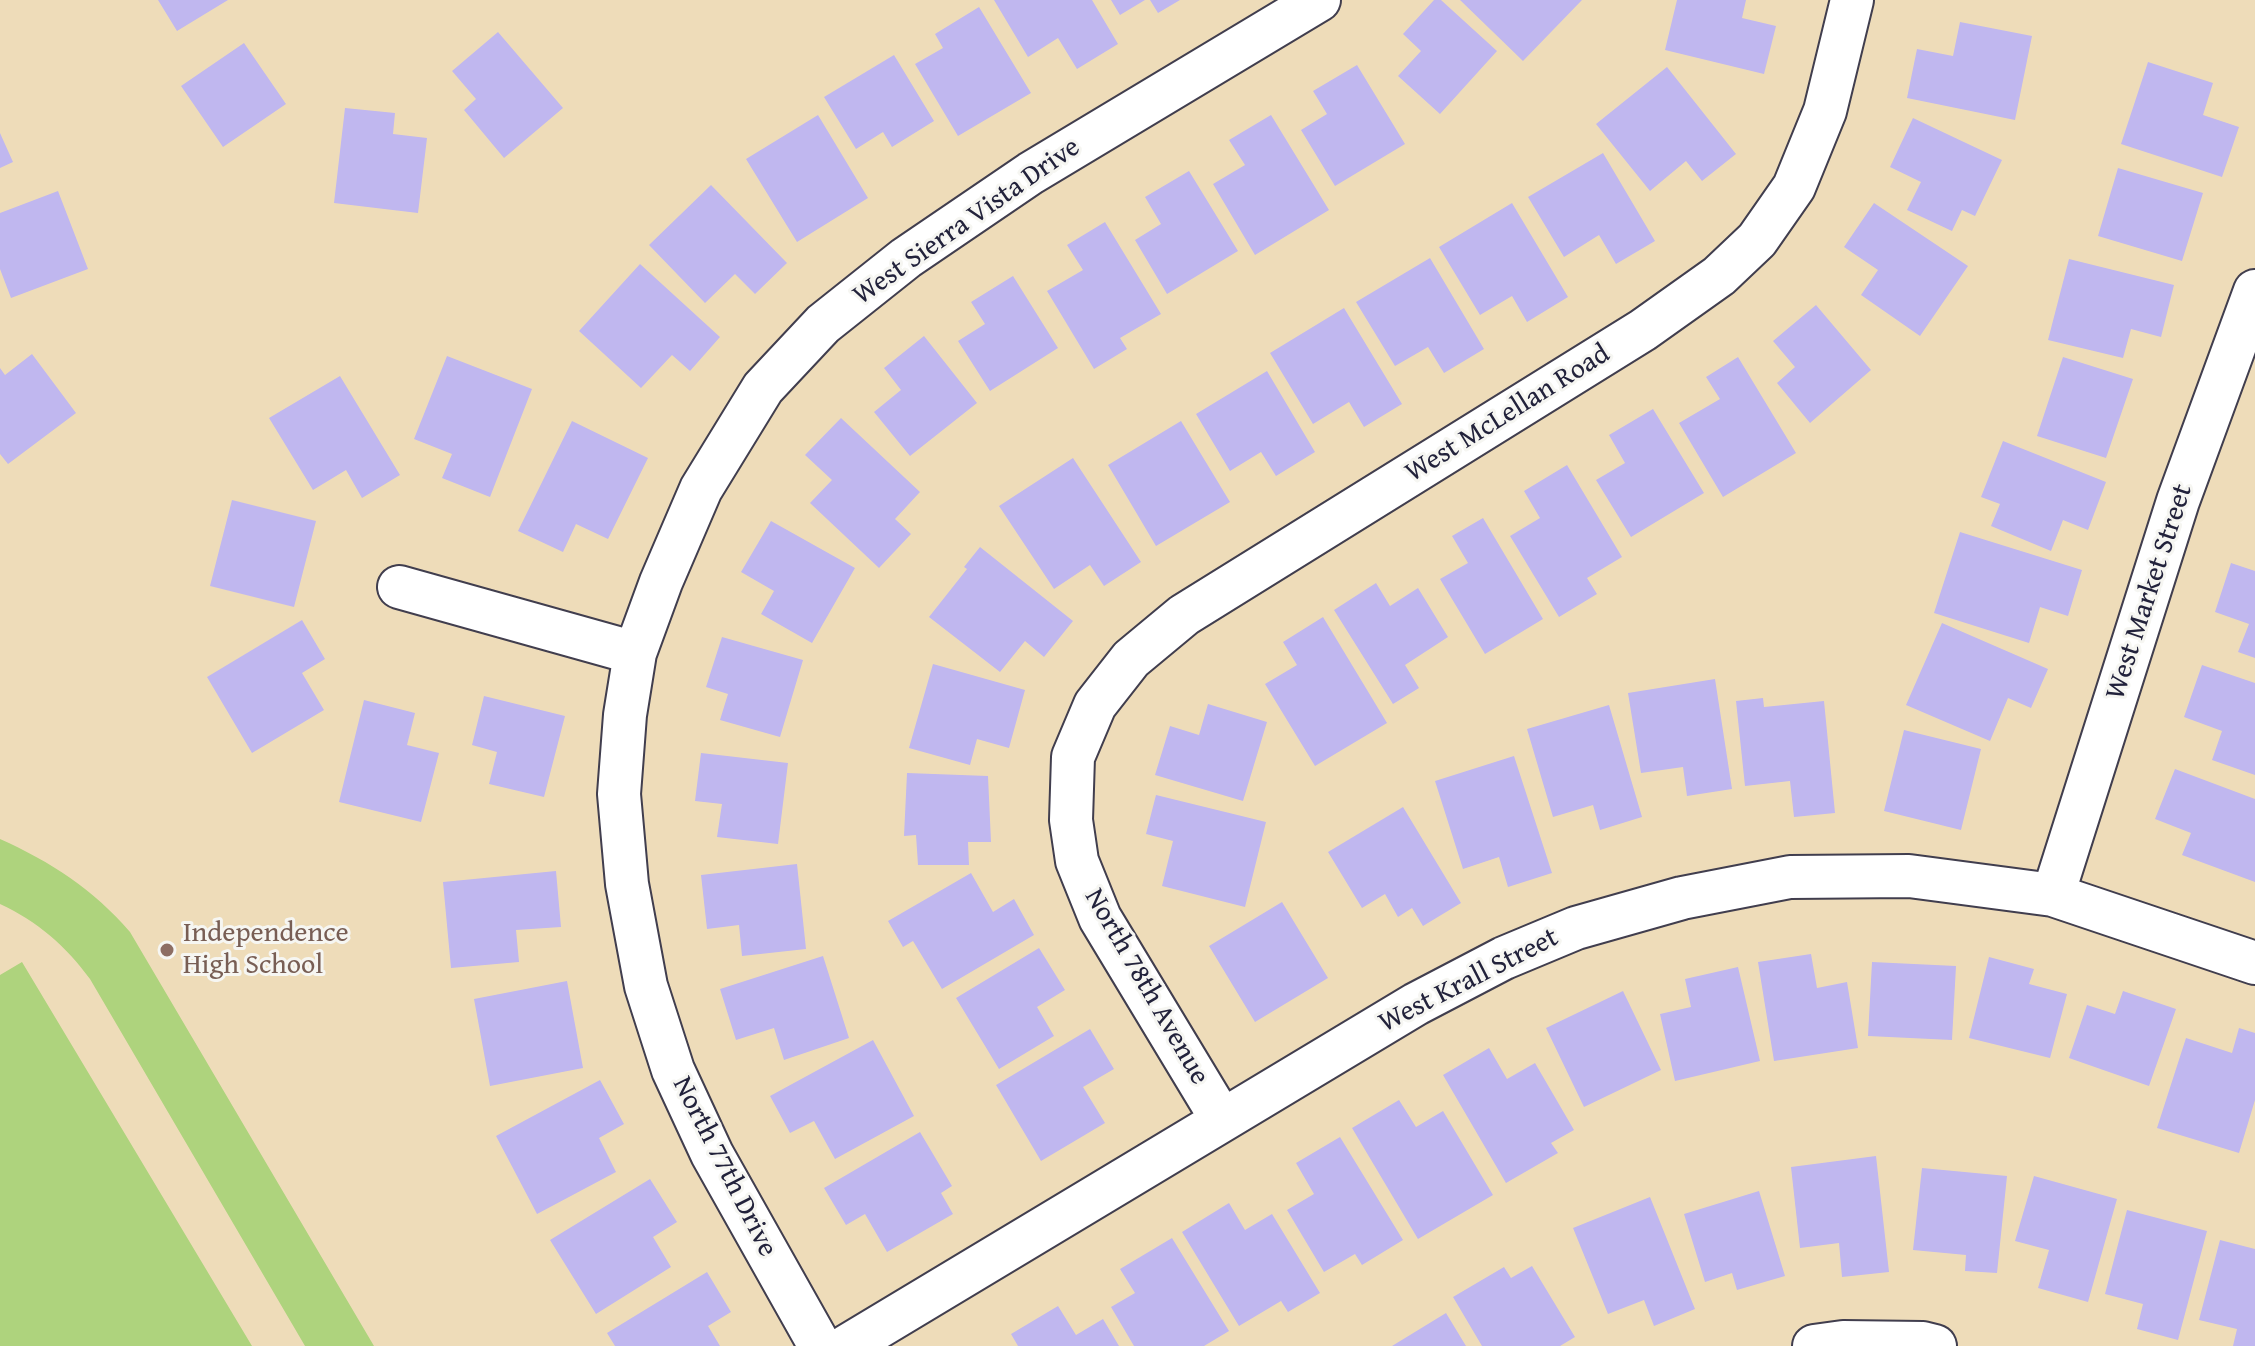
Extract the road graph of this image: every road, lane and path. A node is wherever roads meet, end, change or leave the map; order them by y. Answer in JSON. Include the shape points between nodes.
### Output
{"nodes":[{"id":1,"x":1319,"y":0,"type":"edge"},
{"id":2,"x":1852,"y":0,"type":"edge"},
{"id":3,"x":2255,"y":291,"type":"edge"},
{"id":4,"x":399,"y":587,"type":"dead end"},
{"id":5,"x":635,"y":653,"type":"junction"},
{"id":6,"x":1073,"y":757,"type":"joint"},
{"id":7,"x":2053,"y":895,"type":"junction"},
{"id":8,"x":2255,"y":963,"type":"edge"},
{"id":9,"x":1222,"y":1120,"type":"junction"},
{"id":10,"x":820,"y":1346,"type":"edge"},
{"id":11,"x":847,"y":1346,"type":"edge"},
{"id":12,"x":1814,"y":1346,"type":"edge"},
{"id":13,"x":1935,"y":1346,"type":"edge"}],
"edges":[{"from":1,"to":5,"type":"street","name":"West Sierra Vista Drive","via":[[1031,173],[906,258],[823,324],[763,388],[701,489]]},
{"from":2,"to":6,"type":"street","name":"West McLellan Road","via":[[1825,111],[1794,187],[1757,240],[1719,276],[1643,330],[1184,615],[1122,670],[1095,705]]},
{"from":3,"to":7,"type":"street","name":"West Market Street","via":[[2178,501]]},
{"from":4,"to":5,"type":"street"},
{"from":5,"to":10,"type":"street","name":"North 77th Drive","via":[[619,794],[627,884],[646,986],[673,1070],[712,1154]]},
{"from":6,"to":9,"type":"street","name":"North 78th Avenue","via":[[1071,820],[1077,861],[1094,904]]},
{"from":7,"to":8,"type":"street","name":"West Krall Street"},
{"from":7,"to":9,"type":"street","name":"West Krall Street","via":[[1880,876],[1790,877],[1682,898],[1576,928],[1504,958]]},
{"from":9,"to":11,"type":"street","name":"West Krall Street"},
{"from":12,"to":13,"type":"street"}]}
